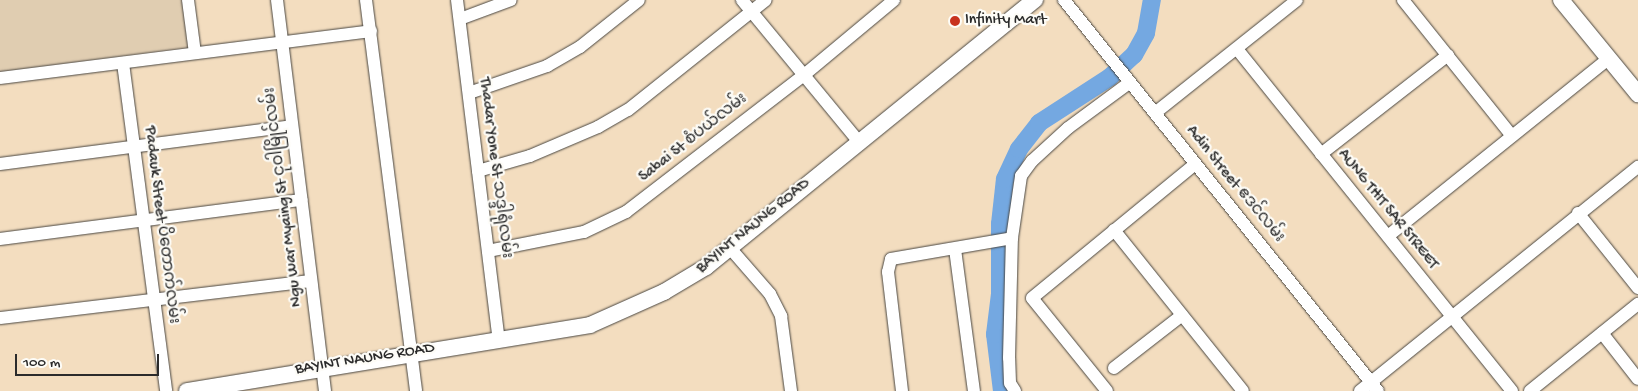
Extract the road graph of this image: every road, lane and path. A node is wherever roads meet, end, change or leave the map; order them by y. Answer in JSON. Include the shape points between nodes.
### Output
{"nodes":[{"id":1,"x":188,"y":0,"type":"edge"},
{"id":2,"x":277,"y":0,"type":"edge"},
{"id":3,"x":366,"y":0,"type":"edge"},
{"id":4,"x":457,"y":0,"type":"edge"},
{"id":5,"x":511,"y":0,"type":"edge"},
{"id":6,"x":639,"y":0,"type":"edge"},
{"id":7,"x":742,"y":0,"type":"edge"},
{"id":8,"x":766,"y":0,"type":"edge"},
{"id":9,"x":894,"y":0,"type":"edge"},
{"id":10,"x":1035,"y":0,"type":"edge"},
{"id":11,"x":1064,"y":0,"type":"edge"},
{"id":12,"x":1298,"y":0,"type":"edge"},
{"id":13,"x":1403,"y":0,"type":"edge"},
{"id":14,"x":1561,"y":0,"type":"edge"},
{"id":15,"x":752,"y":11,"type":"junction"},
{"id":16,"x":460,"y":19,"type":"junction"},
{"id":17,"x":370,"y":31,"type":"junction"},
{"id":18,"x":282,"y":42,"type":"junction"},
{"id":19,"x":1237,"y":49,"type":"junction"},
{"id":20,"x":195,"y":54,"type":"junction"},
{"id":21,"x":1448,"y":55,"type":"junction"},
{"id":22,"x":1609,"y":58,"type":"junction"},
{"id":23,"x":123,"y":62,"type":"junction"},
{"id":24,"x":804,"y":75,"type":"junction"},
{"id":25,"x":0,"y":78,"type":"edge"},
{"id":26,"x":1126,"y":79,"type":"junction"},
{"id":27,"x":469,"y":93,"type":"junction"},
{"id":28,"x":1638,"y":94,"type":"edge"},
{"id":29,"x":1154,"y":113,"type":"junction"},
{"id":30,"x":292,"y":126,"type":"junction"},
{"id":31,"x":1512,"y":136,"type":"junction"},
{"id":32,"x":859,"y":142,"type":"junction"},
{"id":33,"x":134,"y":146,"type":"junction"},
{"id":34,"x":1321,"y":154,"type":"junction"},
{"id":35,"x":0,"y":164,"type":"edge"},
{"id":36,"x":1195,"y":164,"type":"junction"},
{"id":37,"x":1638,"y":167,"type":"edge"},
{"id":38,"x":478,"y":171,"type":"junction"},
{"id":39,"x":302,"y":200,"type":"junction"},
{"id":40,"x":1578,"y":213,"type":"junction"},
{"id":41,"x":143,"y":220,"type":"junction"},
{"id":42,"x":1114,"y":230,"type":"junction"},
{"id":43,"x":1388,"y":236,"type":"junction"},
{"id":44,"x":0,"y":238,"type":"edge"},
{"id":45,"x":1007,"y":240,"type":"junction"},
{"id":46,"x":730,"y":248,"type":"junction"},
{"id":47,"x":955,"y":249,"type":"junction"},
{"id":48,"x":488,"y":251,"type":"junction"},
{"id":49,"x":311,"y":281,"type":"junction"},
{"id":50,"x":1638,"y":288,"type":"edge"},
{"id":51,"x":154,"y":301,"type":"junction"},
{"id":52,"x":1638,"y":304,"type":"edge"},
{"id":53,"x":1182,"y":315,"type":"junction"},
{"id":54,"x":0,"y":318,"type":"edge"},
{"id":55,"x":1453,"y":318,"type":"junction"},
{"id":56,"x":1602,"y":333,"type":"junction"},
{"id":57,"x":499,"y":340,"type":"junction"},
{"id":58,"x":412,"y":352,"type":"junction"},
{"id":59,"x":322,"y":367,"type":"junction"},
{"id":60,"x":1114,"y":368,"type":"dead end"},
{"id":61,"x":1638,"y":379,"type":"edge"},
{"id":62,"x":245,"y":386,"type":"edge"},
{"id":63,"x":1375,"y":387,"type":"edge"},
{"id":64,"x":166,"y":391,"type":"edge"},
{"id":65,"x":187,"y":391,"type":"edge"},
{"id":66,"x":325,"y":391,"type":"edge"},
{"id":67,"x":416,"y":391,"type":"edge"},
{"id":68,"x":791,"y":391,"type":"edge"},
{"id":69,"x":902,"y":391,"type":"edge"},
{"id":70,"x":974,"y":391,"type":"edge"},
{"id":71,"x":1015,"y":391,"type":"edge"},
{"id":72,"x":1107,"y":391,"type":"edge"},
{"id":73,"x":1243,"y":391,"type":"edge"},
{"id":74,"x":1360,"y":391,"type":"edge"},
{"id":75,"x":1512,"y":391,"type":"edge"},
{"id":76,"x":1530,"y":391,"type":"edge"}],
"edges":[{"from":1,"to":20,"type":"street"},
{"from":2,"to":18,"type":"street","name":"Ngu War Myaing St ငုဝါမြိုင်လမ်း"},
{"from":3,"to":17,"type":"street"},
{"from":4,"to":16,"type":"street","name":"Thadar Yone St သဒ္ဒါရုံလမ်း"},
{"from":5,"to":16,"type":"street"},
{"from":6,"to":27,"type":"street","via":[[580,47],[547,66]]},
{"from":7,"to":15,"type":"street"},
{"from":8,"to":15,"type":"street"},
{"from":9,"to":24,"type":"street","name":"Sabai St စံပယ်လမ်း"},
{"from":10,"to":32,"type":"main road","name":"BAYINT NAUNG ROAD"},
{"from":11,"to":26,"type":"street","name":"Adin Street ဧဒင်လမ်း"},
{"from":12,"to":19,"type":"street"},
{"from":13,"to":21,"type":"street"},
{"from":14,"to":22,"type":"main road"},
{"from":15,"to":24,"type":"street"},
{"from":15,"to":38,"type":"street","via":[[628,110],[598,127],[530,156]]},
{"from":16,"to":27,"type":"street","name":"Thadar Yone St သဒ္ဒါရုံလမ်း"},
{"from":17,"to":18,"type":"street"},
{"from":17,"to":58,"type":"street"},
{"from":18,"to":20,"type":"street"},
{"from":18,"to":30,"type":"street","name":"Ngu War Myaing St ငုဝါမြိုင်လမ်း"},
{"from":19,"to":29,"type":"street"},
{"from":19,"to":34,"type":"street","name":"AUNG THIT SAR STREET"},
{"from":20,"to":23,"type":"street"},
{"from":21,"to":31,"type":"street"},
{"from":21,"to":34,"type":"street"},
{"from":22,"to":28,"type":"main road"},
{"from":22,"to":31,"type":"street"},
{"from":23,"to":25,"type":"street"},
{"from":23,"to":33,"type":"street","name":"Padauk Street ပိတောက်လမ်း"},
{"from":24,"to":32,"type":"street"},
{"from":24,"to":48,"type":"street","name":"Sabai St စံပယ်လမ်း","via":[[626,212],[584,232]]},
{"from":26,"to":29,"type":"street","name":"Adin Street ဧဒင်လမ်း"},
{"from":26,"to":45,"type":"street","via":[[1032,161],[1021,176]]},
{"from":27,"to":38,"type":"street","name":"Thadar Yone St သဒ္ဒါရုံလမ်း"},
{"from":29,"to":36,"type":"street","name":"Adin Street ဧဒင်လမ်း"},
{"from":30,"to":33,"type":"street"},
{"from":30,"to":39,"type":"street","name":"Ngu War Myaing St ငုဝါမြိုင်လမ်း"},
{"from":31,"to":43,"type":"street"},
{"from":32,"to":46,"type":"main road","name":"BAYINT NAUNG ROAD"},
{"from":33,"to":35,"type":"street"},
{"from":33,"to":41,"type":"street","name":"Padauk Street ပိတောက်လမ်း"},
{"from":34,"to":43,"type":"street","name":"AUNG THIT SAR STREET"},
{"from":36,"to":42,"type":"street"},
{"from":36,"to":63,"type":"street","name":"Adin Street ဧဒင်လမ်း"},
{"from":37,"to":40,"type":"street"},
{"from":38,"to":48,"type":"street","name":"Thadar Yone St သဒ္ဒါရုံလမ်း"},
{"from":39,"to":41,"type":"street"},
{"from":39,"to":49,"type":"street","name":"Ngu War Myaing St ငုဝါမြိုင်လမ်း"},
{"from":40,"to":50,"type":"street"},
{"from":40,"to":55,"type":"street"},
{"from":41,"to":44,"type":"street"},
{"from":41,"to":51,"type":"street","name":"Padauk Street ပိတောက်လမ်း"},
{"from":42,"to":53,"type":"street"},
{"from":42,"to":72,"type":"street","via":[[1032,298]]},
{"from":43,"to":55,"type":"street","name":"AUNG THIT SAR STREET"},
{"from":45,"to":47,"type":"street"},
{"from":45,"to":71,"type":"street","via":[[1010,383]]},
{"from":46,"to":57,"type":"main road","name":"BAYINT NAUNG ROAD","via":[[664,292],[590,325]]},
{"from":46,"to":68,"type":"street","via":[[770,294],[781,316]]},
{"from":47,"to":69,"type":"street","via":[[891,258]]},
{"from":47,"to":70,"type":"street"},
{"from":48,"to":57,"type":"street","name":"Thadar Yone St သဒ္ဒါရုံလမ်း"},
{"from":49,"to":51,"type":"street"},
{"from":49,"to":59,"type":"street","name":"Ngu War Myaing St ငုဝါမြိုင်လမ်း"},
{"from":51,"to":54,"type":"street"},
{"from":51,"to":64,"type":"street","name":"Padauk Street ပိတောက်လမ်း"},
{"from":52,"to":56,"type":"street"},
{"from":53,"to":60,"type":"street"},
{"from":53,"to":73,"type":"street"},
{"from":55,"to":63,"type":"street"},
{"from":55,"to":75,"type":"street","name":"AUNG THIT SAR STREET"},
{"from":56,"to":61,"type":"street"},
{"from":56,"to":76,"type":"street"},
{"from":57,"to":58,"type":"main road","name":"BAYINT NAUNG ROAD"},
{"from":58,"to":59,"type":"main road","name":"BAYINT NAUNG ROAD"},
{"from":58,"to":67,"type":"street"},
{"from":59,"to":62,"type":"main road","name":"BAYINT NAUNG ROAD"},
{"from":59,"to":66,"type":"street","name":"Ngu War Myaing St ငုဝါမြိုင်လမ်း"},
{"from":62,"to":65,"type":"main road","name":"BAYINT NAUNG ROAD"},
{"from":63,"to":74,"type":"street"}]}
